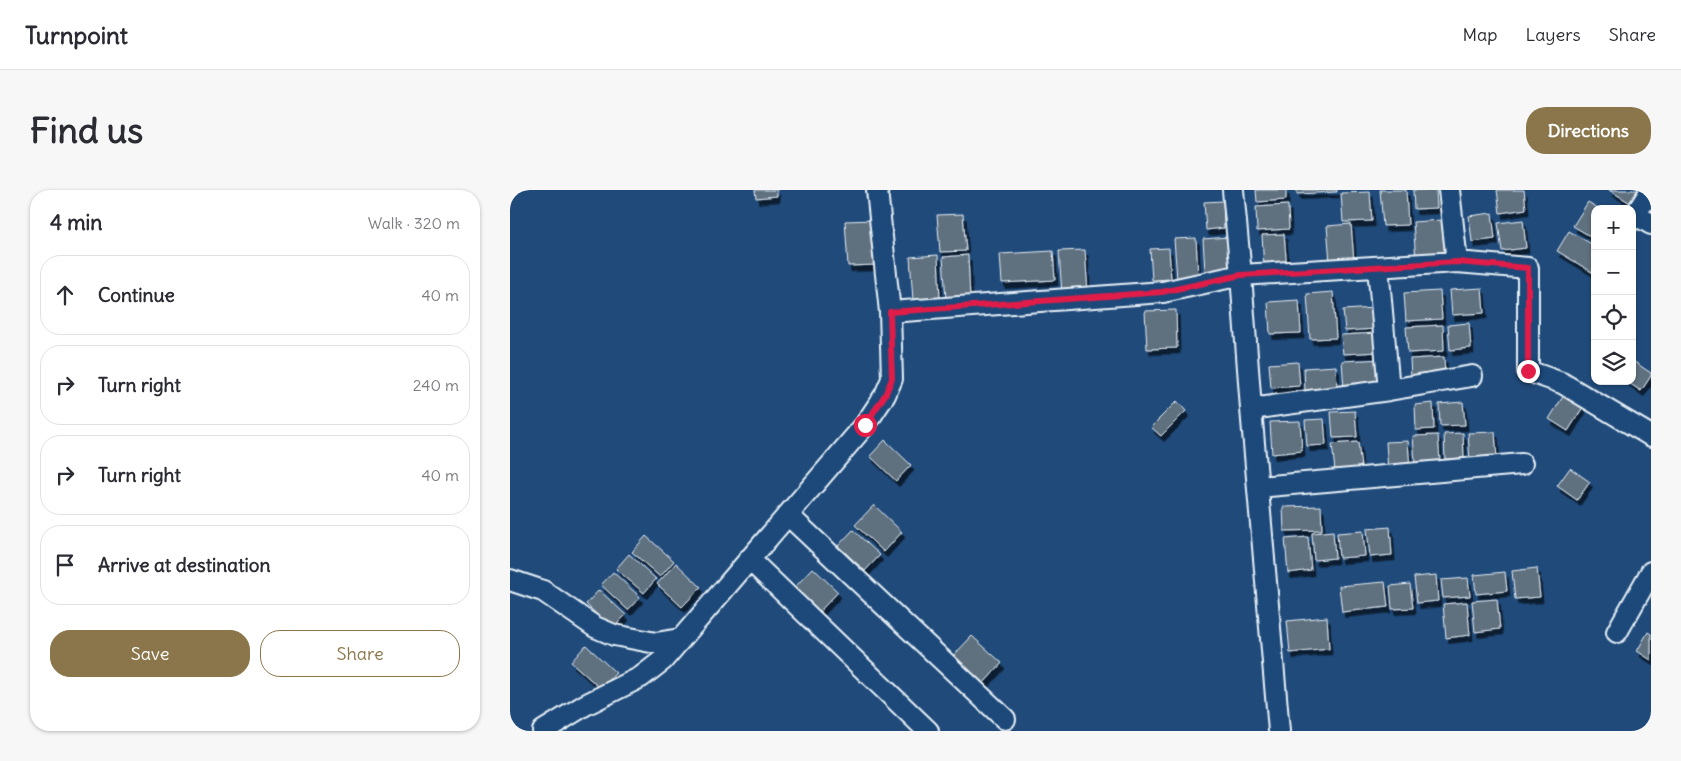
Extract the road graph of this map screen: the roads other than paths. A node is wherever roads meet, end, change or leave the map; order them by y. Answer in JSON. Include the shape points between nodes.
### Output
{"nodes":[{"id":1,"x":877,"y":190,"type":"edge"},
{"id":2,"x":1233,"y":190,"type":"edge"},
{"id":3,"x":1450,"y":190,"type":"edge"},
{"id":4,"x":1651,"y":190,"type":"edge"},
{"id":5,"x":1640,"y":220,"type":"edge"},
{"id":6,"x":1457,"y":262,"type":"junction"},
{"id":7,"x":1378,"y":267,"type":"junction"},
{"id":8,"x":1241,"y":275,"type":"junction"},
{"id":9,"x":890,"y":312,"type":"junction"},
{"id":10,"x":1472,"y":376,"type":"dead end"},
{"id":11,"x":1389,"y":390,"type":"junction"},
{"id":12,"x":1251,"y":410,"type":"junction"},
{"id":13,"x":1651,"y":436,"type":"edge"},
{"id":14,"x":1522,"y":464,"type":"dead end"},
{"id":15,"x":1259,"y":487,"type":"junction"},
{"id":16,"x":788,"y":515,"type":"junction"},
{"id":17,"x":749,"y":559,"type":"junction"},
{"id":18,"x":1651,"y":572,"type":"edge"},
{"id":19,"x":510,"y":580,"type":"edge"},
{"id":20,"x":1617,"y":632,"type":"dead end"},
{"id":21,"x":680,"y":640,"type":"junction"},
{"id":22,"x":1005,"y":719,"type":"dead end"},
{"id":23,"x":543,"y":731,"type":"edge"},
{"id":24,"x":928,"y":731,"type":"edge"},
{"id":25,"x":1279,"y":731,"type":"edge"}],
"edges":[{"from":1,"to":9,"type":"street"},
{"from":2,"to":8,"type":"street"},
{"from":3,"to":6,"type":"street"},
{"from":4,"to":5,"type":"street"},
{"from":6,"to":7,"type":"street"},
{"from":6,"to":13,"type":"street","via":[[1528,268],[1528,371],[1562,383]]},
{"from":7,"to":8,"type":"street"},
{"from":7,"to":11,"type":"street"},
{"from":8,"to":9,"type":"street","via":[[1162,292]]},
{"from":8,"to":12,"type":"street"},
{"from":9,"to":16,"type":"street","via":[[892,379],[885,395],[865,425]]},
{"from":10,"to":11,"type":"street"},
{"from":11,"to":12,"type":"street"},
{"from":12,"to":15,"type":"street"},
{"from":14,"to":15,"type":"street"},
{"from":15,"to":25,"type":"street"},
{"from":16,"to":17,"type":"street"},
{"from":16,"to":22,"type":"street"},
{"from":17,"to":21,"type":"street"},
{"from":17,"to":24,"type":"street"},
{"from":18,"to":20,"type":"street"},
{"from":19,"to":21,"type":"street","via":[[543,591],[596,627],[614,635],[656,643]]},
{"from":21,"to":23,"type":"street","via":[[663,660],[641,677],[585,705]]}]}
